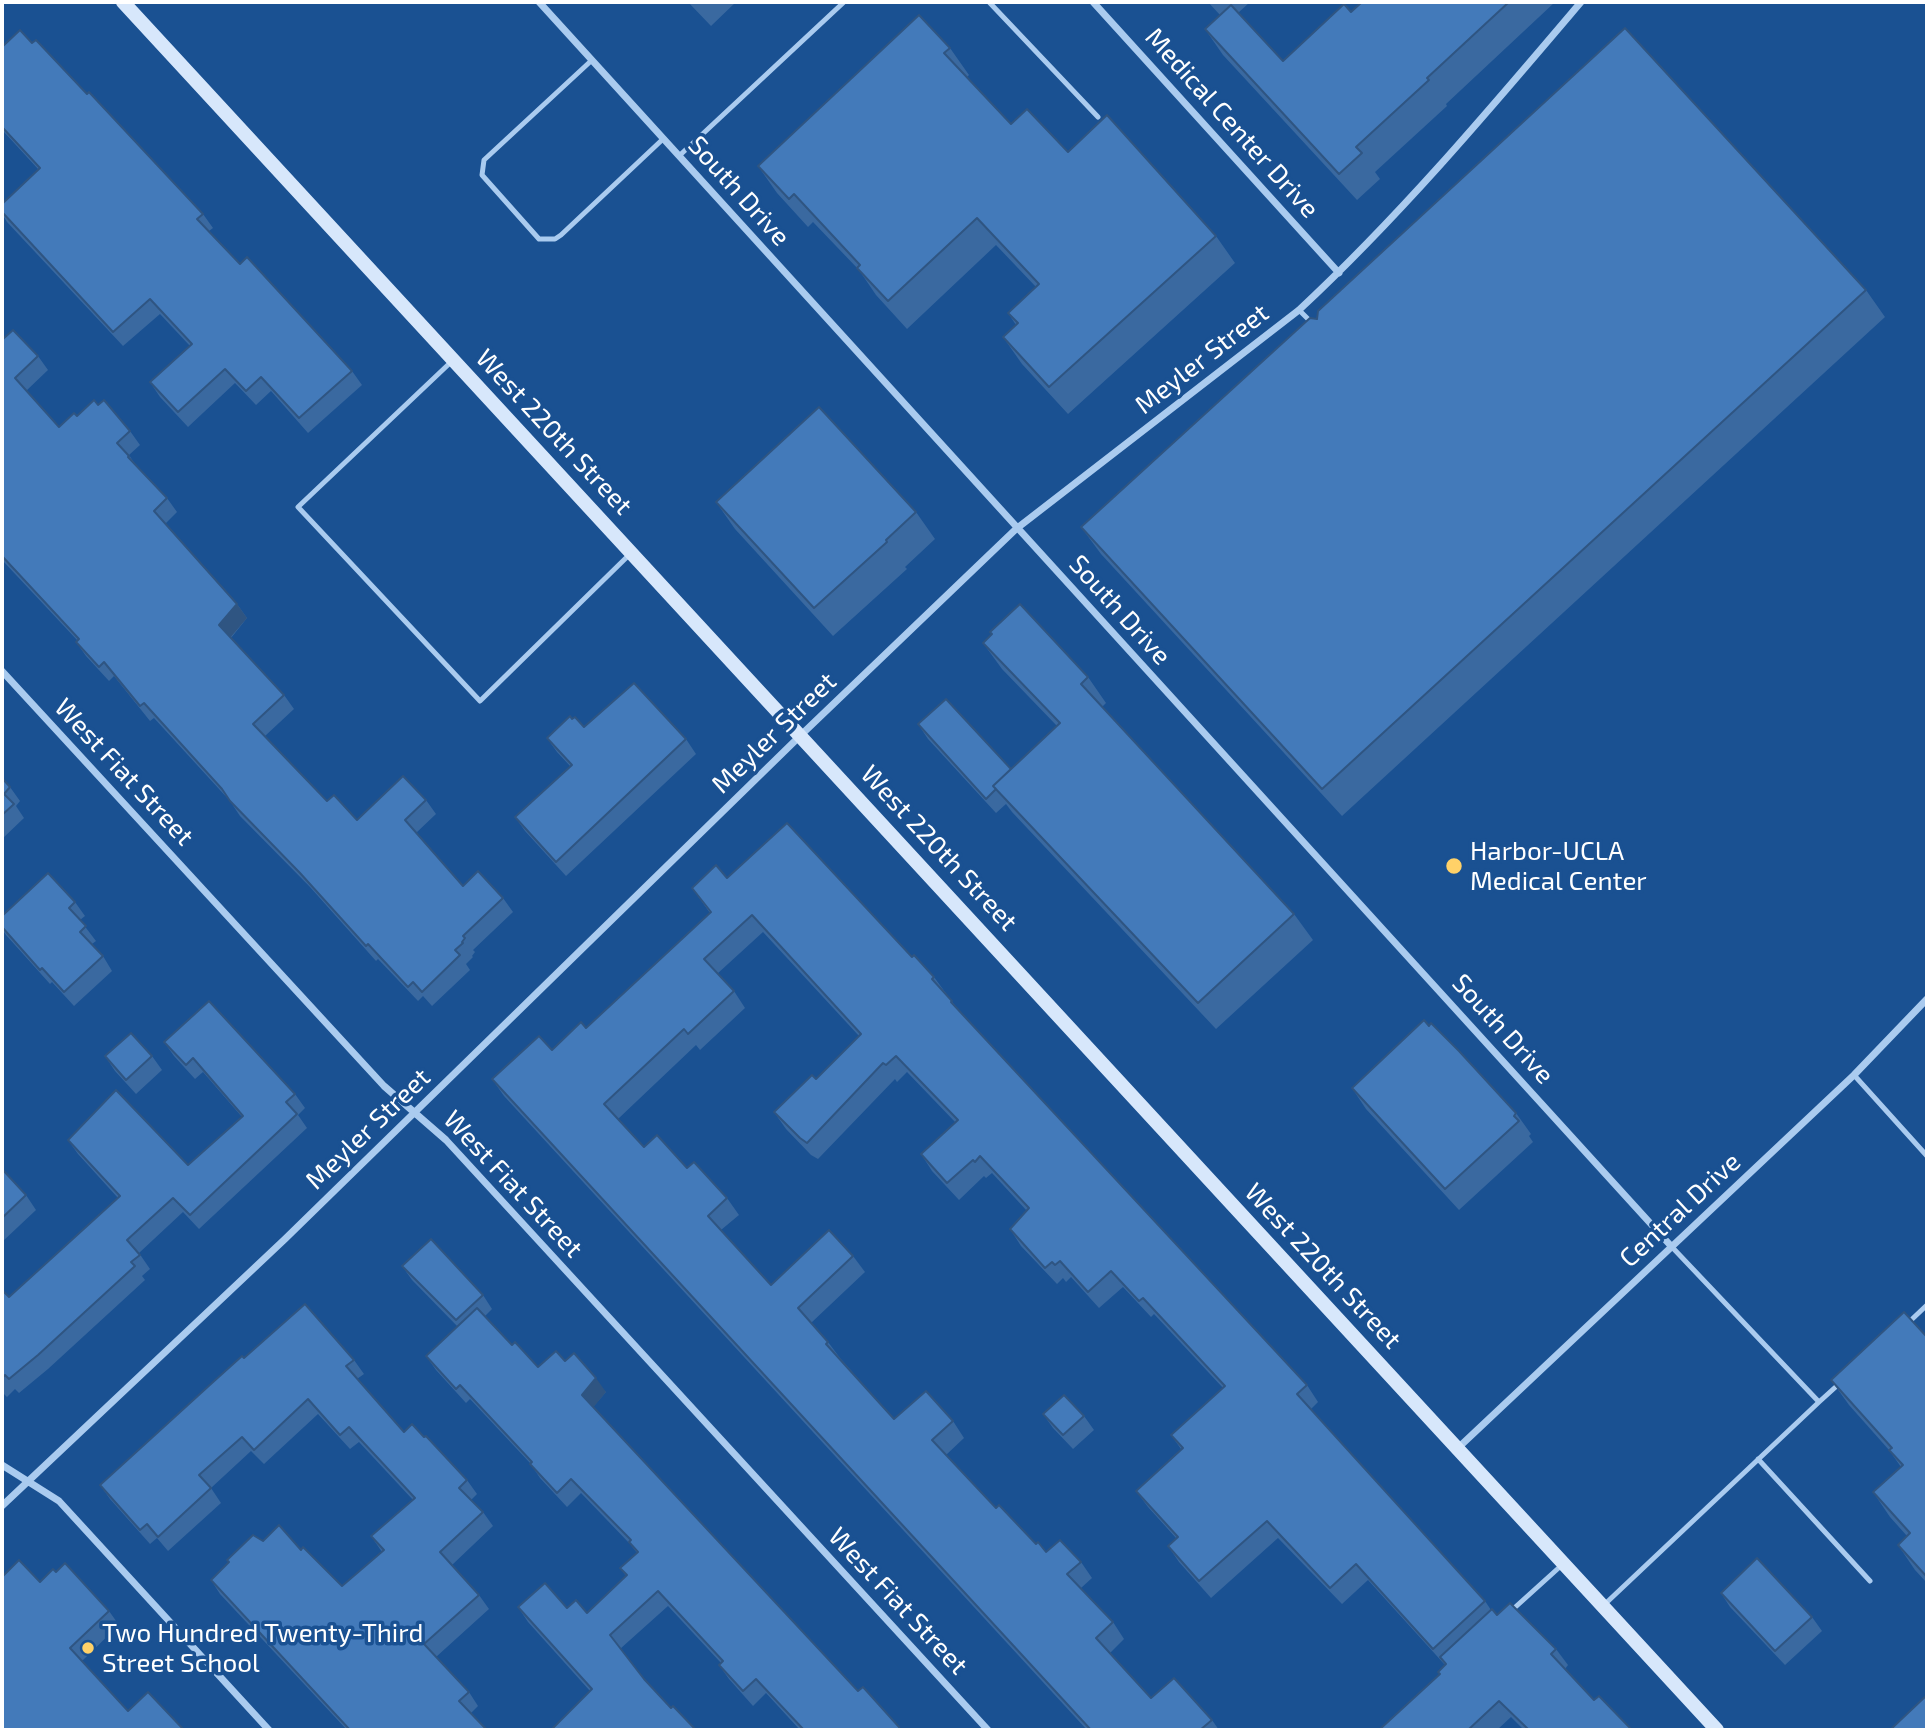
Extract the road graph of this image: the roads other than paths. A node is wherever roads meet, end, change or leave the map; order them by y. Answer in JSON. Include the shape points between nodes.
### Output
{"nodes":[{"id":1,"x":123,"y":2,"type":"edge"},
{"id":2,"x":538,"y":2,"type":"edge"},
{"id":3,"x":844,"y":2,"type":"edge"},
{"id":4,"x":989,"y":2,"type":"edge"},
{"id":5,"x":1093,"y":2,"type":"edge"},
{"id":6,"x":1581,"y":2,"type":"edge"},
{"id":7,"x":592,"y":60,"type":"junction"},
{"id":8,"x":1098,"y":117,"type":"dead end"},
{"id":9,"x":663,"y":139,"type":"junction"},
{"id":10,"x":679,"y":156,"type":"junction"},
{"id":11,"x":1339,"y":273,"type":"junction"},
{"id":12,"x":1299,"y":310,"type":"junction"},
{"id":13,"x":1316,"y":326,"type":"edge"},
{"id":14,"x":453,"y":360,"type":"junction"},
{"id":15,"x":1016,"y":529,"type":"junction"},
{"id":16,"x":631,"y":552,"type":"junction"},
{"id":17,"x":2,"y":671,"type":"edge"},
{"id":18,"x":801,"y":735,"type":"junction"},
{"id":19,"x":1927,"y":999,"type":"edge"},
{"id":20,"x":1854,"y":1075,"type":"junction"},
{"id":21,"x":416,"y":1113,"type":"junction"},
{"id":22,"x":1927,"y":1156,"type":"edge"},
{"id":23,"x":1671,"y":1246,"type":"junction"},
{"id":24,"x":1927,"y":1305,"type":"edge"},
{"id":25,"x":1898,"y":1331,"type":"edge"},
{"id":26,"x":1849,"y":1375,"type":"edge"},
{"id":27,"x":1819,"y":1402,"type":"junction"},
{"id":28,"x":1457,"y":1448,"type":"junction"},
{"id":29,"x":1758,"y":1459,"type":"junction"},
{"id":30,"x":2,"y":1465,"type":"edge"},
{"id":31,"x":28,"y":1481,"type":"junction"},
{"id":32,"x":2,"y":1506,"type":"edge"},
{"id":33,"x":1563,"y":1564,"type":"junction"},
{"id":34,"x":1870,"y":1581,"type":"dead end"},
{"id":35,"x":1602,"y":1606,"type":"junction"},
{"id":36,"x":1501,"y":1620,"type":"edge"},
{"id":37,"x":269,"y":1730,"type":"edge"},
{"id":38,"x":988,"y":1730,"type":"edge"},
{"id":39,"x":1717,"y":1730,"type":"edge"}],
"edges":[{"from":1,"to":14,"type":"street","name":"West 220th Street"},
{"from":2,"to":7,"type":"street","name":"South Drive"},
{"from":3,"to":10,"type":"lane"},
{"from":4,"to":8,"type":"lane"},
{"from":5,"to":11,"type":"street","name":"Medical Center Drive"},
{"from":6,"to":11,"type":"street","name":"Meyler Street","via":[[1476,126]]},
{"from":7,"to":9,"type":"street","name":"South Drive"},
{"from":7,"to":9,"type":"lane","via":[[484,160],[482,175],[539,239],[561,235]]},
{"from":9,"to":10,"type":"street","name":"South Drive"},
{"from":10,"to":15,"type":"street","name":"South Drive"},
{"from":11,"to":12,"type":"street","name":"Meyler Street"},
{"from":12,"to":13,"type":"lane"},
{"from":12,"to":15,"type":"street","name":"Meyler Street"},
{"from":14,"to":16,"type":"street","name":"West 220th Street"},
{"from":14,"to":16,"type":"lane","via":[[298,507],[480,701]]},
{"from":15,"to":18,"type":"street","name":"Meyler Street"},
{"from":15,"to":23,"type":"street","name":"South Drive"},
{"from":16,"to":18,"type":"street","name":"West 220th Street"},
{"from":17,"to":21,"type":"street","name":"West Fiat Street","via":[[384,1086]]},
{"from":18,"to":21,"type":"street","name":"Meyler Street"},
{"from":18,"to":28,"type":"street","name":"West 220th Street"},
{"from":19,"to":20,"type":"street","name":"Central Drive"},
{"from":20,"to":22,"type":"lane"},
{"from":20,"to":23,"type":"street","name":"Central Drive"},
{"from":21,"to":31,"type":"street","name":"Meyler Street"},
{"from":21,"to":38,"type":"street","name":"West Fiat Street","via":[[446,1140]]},
{"from":23,"to":27,"type":"lane"},
{"from":23,"to":28,"type":"street","name":"Central Drive"},
{"from":24,"to":25,"type":"lane"},
{"from":26,"to":27,"type":"lane"},
{"from":27,"to":29,"type":"lane"},
{"from":28,"to":33,"type":"street","name":"West 220th Street"},
{"from":29,"to":34,"type":"lane"},
{"from":29,"to":35,"type":"lane"},
{"from":30,"to":31,"type":"street"},
{"from":31,"to":32,"type":"street","name":"Meyler Street"},
{"from":31,"to":37,"type":"street","via":[[59,1501]]},
{"from":33,"to":35,"type":"street","name":"West 220th Street"},
{"from":33,"to":36,"type":"lane"},
{"from":35,"to":39,"type":"street","name":"West 220th Street"}]}
